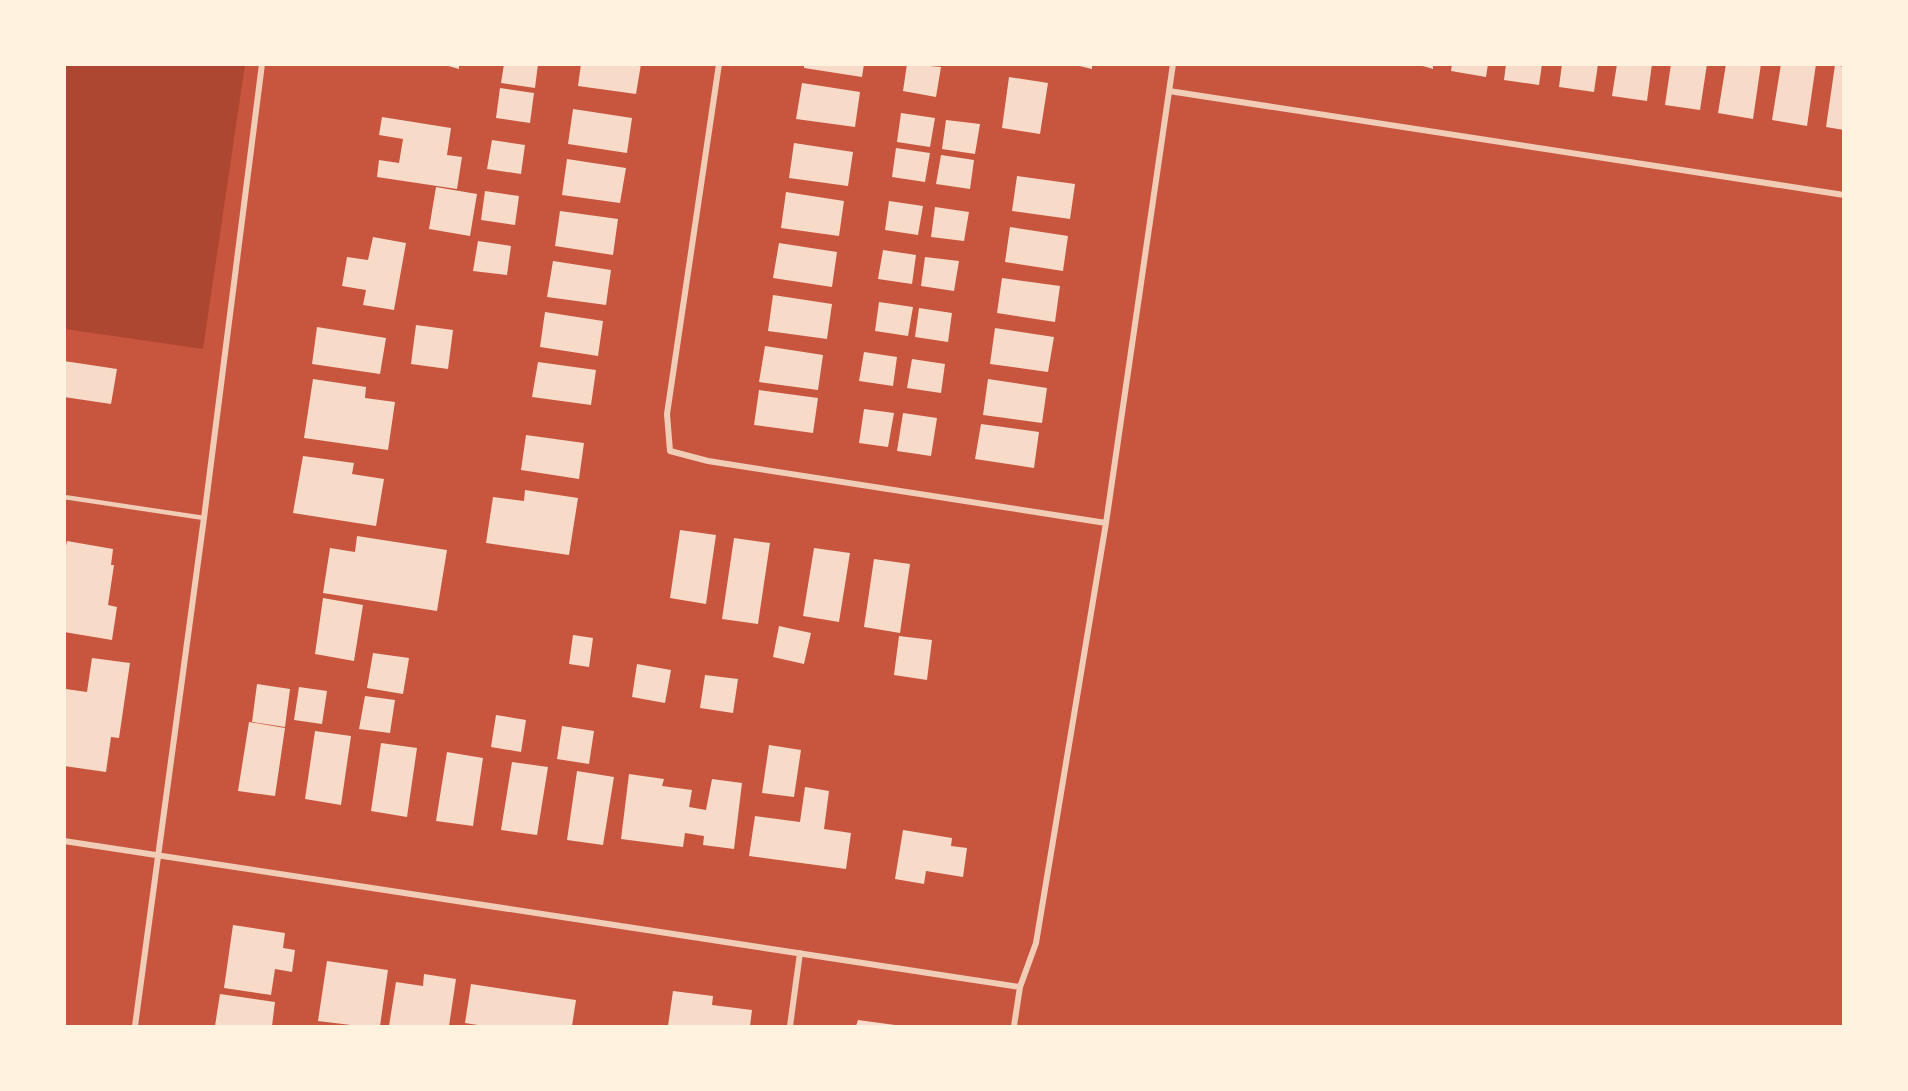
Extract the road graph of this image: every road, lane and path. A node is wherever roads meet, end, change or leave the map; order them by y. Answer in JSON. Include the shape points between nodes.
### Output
{"nodes":[{"id":1,"x":262,"y":64,"type":"edge"},
{"id":2,"x":719,"y":64,"type":"edge"},
{"id":3,"x":1173,"y":64,"type":"edge"},
{"id":4,"x":1169,"y":91,"type":"junction"},
{"id":5,"x":1844,"y":195,"type":"edge"},
{"id":6,"x":64,"y":497,"type":"edge"},
{"id":7,"x":204,"y":518,"type":"junction"},
{"id":8,"x":1106,"y":523,"type":"junction"},
{"id":9,"x":64,"y":842,"type":"edge"},
{"id":10,"x":158,"y":856,"type":"junction"},
{"id":11,"x":800,"y":953,"type":"junction"},
{"id":12,"x":1020,"y":987,"type":"junction"},
{"id":13,"x":135,"y":1026,"type":"edge"},
{"id":14,"x":790,"y":1026,"type":"edge"},
{"id":15,"x":1014,"y":1026,"type":"edge"}],
"edges":[{"from":1,"to":7,"type":"street"},
{"from":2,"to":8,"type":"street","via":[[667,414],[670,451],[708,461]]},
{"from":3,"to":4,"type":"street"},
{"from":4,"to":5,"type":"street"},
{"from":4,"to":8,"type":"street"},
{"from":6,"to":7,"type":"lane"},
{"from":7,"to":10,"type":"street"},
{"from":8,"to":12,"type":"street","via":[[1036,943]]},
{"from":9,"to":10,"type":"street"},
{"from":10,"to":11,"type":"street"},
{"from":10,"to":13,"type":"street"},
{"from":11,"to":12,"type":"street"},
{"from":11,"to":14,"type":"street"},
{"from":12,"to":15,"type":"street"}]}
